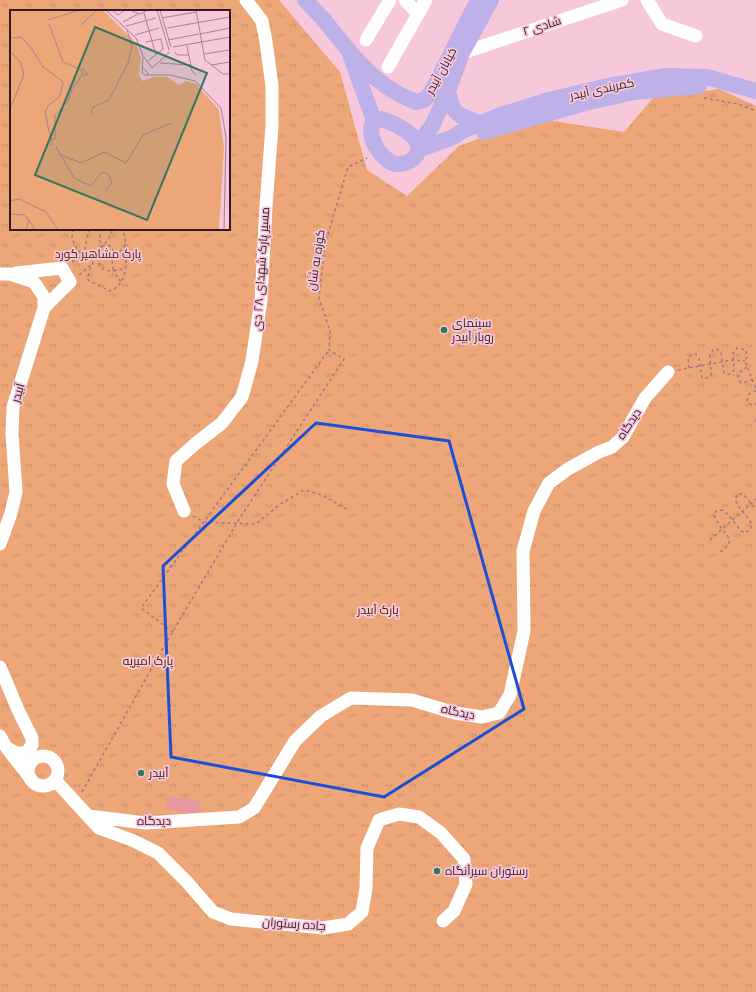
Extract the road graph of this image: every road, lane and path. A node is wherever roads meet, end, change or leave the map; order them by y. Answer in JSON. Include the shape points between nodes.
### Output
{"nodes":[{"id":1,"x":246,"y":0,"type":"edge"},
{"id":2,"x":304,"y":0,"type":"edge"},
{"id":3,"x":390,"y":0,"type":"edge"},
{"id":4,"x":406,"y":0,"type":"edge"},
{"id":5,"x":426,"y":0,"type":"edge"},
{"id":6,"x":478,"y":0,"type":"edge"},
{"id":7,"x":491,"y":0,"type":"edge"},
{"id":8,"x":622,"y":0,"type":"edge"},
{"id":9,"x":647,"y":0,"type":"edge"},
{"id":10,"x":418,"y":14,"type":"junction"},
{"id":11,"x":696,"y":36,"type":"dead end"},
{"id":12,"x":366,"y":40,"type":"dead end"},
{"id":13,"x":349,"y":51,"type":"junction"},
{"id":14,"x":462,"y":53,"type":"junction"},
{"id":15,"x":388,"y":67,"type":"dead end"},
{"id":16,"x":448,"y":91,"type":"junction"},
{"id":17,"x":756,"y":92,"type":"edge"},
{"id":18,"x":704,"y":98,"type":"dead end"},
{"id":19,"x":756,"y":102,"type":"edge"},
{"id":20,"x":756,"y":111,"type":"edge"},
{"id":21,"x":374,"y":121,"type":"junction"},
{"id":22,"x":480,"y":123,"type":"junction"},
{"id":23,"x":454,"y":137,"type":"junction"},
{"id":24,"x":418,"y":147,"type":"junction"},
{"id":25,"x":379,"y":152,"type":"junction"},
{"id":26,"x":73,"y":230,"type":"edge"},
{"id":27,"x":89,"y":230,"type":"edge"},
{"id":28,"x":102,"y":230,"type":"edge"},
{"id":29,"x":113,"y":230,"type":"edge"},
{"id":30,"x":123,"y":230,"type":"edge"},
{"id":31,"x":105,"y":244,"type":"junction"},
{"id":32,"x":126,"y":244,"type":"junction"},
{"id":33,"x":102,"y":246,"type":"junction"},
{"id":34,"x":98,"y":253,"type":"junction"},
{"id":35,"x":114,"y":253,"type":"junction"},
{"id":36,"x":85,"y":254,"type":"junction"},
{"id":37,"x":92,"y":256,"type":"junction"},
{"id":38,"x":93,"y":263,"type":"junction"},
{"id":39,"x":62,"y":268,"type":"junction"},
{"id":40,"x":113,"y":270,"type":"junction"},
{"id":41,"x":125,"y":270,"type":"junction"},
{"id":42,"x":5,"y":274,"type":"edge"},
{"id":43,"x":70,"y":282,"type":"junction"},
{"id":44,"x":122,"y":284,"type":"junction"},
{"id":45,"x":44,"y":308,"type":"junction"},
{"id":46,"x":329,"y":350,"type":"junction"},
{"id":47,"x":733,"y":360,"type":"junction"},
{"id":48,"x":745,"y":361,"type":"junction"},
{"id":49,"x":722,"y":362,"type":"junction"},
{"id":50,"x":711,"y":364,"type":"junction"},
{"id":51,"x":700,"y":366,"type":"junction"},
{"id":52,"x":747,"y":367,"type":"junction"},
{"id":53,"x":668,"y":372,"type":"dead end"},
{"id":54,"x":756,"y":378,"type":"edge"},
{"id":55,"x":752,"y":380,"type":"junction"},
{"id":56,"x":756,"y":390,"type":"edge"},
{"id":57,"x":756,"y":404,"type":"edge"},
{"id":58,"x":756,"y":499,"type":"edge"},
{"id":59,"x":752,"y":503,"type":"junction"},
{"id":60,"x":756,"y":509,"type":"edge"},
{"id":61,"x":348,"y":510,"type":"dead end"},
{"id":62,"x":184,"y":511,"type":"joint"},
{"id":63,"x":742,"y":511,"type":"junction"},
{"id":64,"x":733,"y":520,"type":"junction"},
{"id":65,"x":204,"y":522,"type":"junction"},
{"id":66,"x":237,"y":524,"type":"junction"},
{"id":67,"x":722,"y":529,"type":"junction"},
{"id":68,"x":710,"y":540,"type":"dead end"},
{"id":69,"x":0,"y":544,"type":"edge"},
{"id":70,"x":720,"y":552,"type":"dead end"},
{"id":71,"x":173,"y":632,"type":"junction"},
{"id":72,"x":0,"y":668,"type":"edge"},
{"id":73,"x":0,"y":736,"type":"edge"},
{"id":74,"x":6,"y":747,"type":"junction"},
{"id":75,"x":31,"y":779,"type":"junction"},
{"id":76,"x":55,"y":780,"type":"junction"},
{"id":77,"x":76,"y":802,"type":"junction"},
{"id":78,"x":88,"y":816,"type":"junction"},
{"id":79,"x":443,"y":921,"type":"dead end"}],
"edges":[{"from":1,"to":62,"type":"street","name":"مسیر پارک شهدای ۲۸ دی","via":[[262,21],[272,86],[272,126],[261,300],[252,361],[242,397],[222,423],[176,461],[173,484]]},
{"from":2,"to":13,"type":"main road"},
{"from":3,"to":12,"type":"street"},
{"from":4,"to":10,"type":"street"},
{"from":5,"to":10,"type":"street"},
{"from":6,"to":13,"type":"main road","name":"خیابان آبیدر","via":[[431,93],[424,100],[416,102],[385,86]]},
{"from":7,"to":14,"type":"main road","name":"خیابان آبیدر"},
{"from":8,"to":14,"type":"street","name":"شادی ۲"},
{"from":9,"to":11,"type":"street","via":[[662,24]]},
{"from":10,"to":15,"type":"street"},
{"from":13,"to":21,"type":"main road"},
{"from":14,"to":16,"type":"main road","name":"خیابان آبیدر"},
{"from":16,"to":22,"type":"main road","via":[[450,104],[457,113],[463,118]]},
{"from":16,"to":24,"type":"main road","name":"خیابان آبیدر","via":[[432,126]]},
{"from":17,"to":22,"type":"main road","name":"کمربندی آبیدر","via":[[707,77],[666,76],[556,98]]},
{"from":18,"to":20,"type":"path","via":[[738,104]]},
{"from":19,"to":23,"type":"main road","name":"کمربندی آبیدر","via":[[737,94],[696,86],[634,92],[585,103],[462,139]]},
{"from":21,"to":24,"type":"main road","via":[[382,119],[392,124],[413,137]]},
{"from":21,"to":25,"type":"main road","via":[[370,127]]},
{"from":22,"to":23,"type":"main road","name":"کمربندی آبیدر"},
{"from":23,"to":24,"type":"main road","name":"کمربندی آبیدر"},
{"from":24,"to":25,"type":"main road","via":[[416,157],[412,161],[399,165],[392,163]]},
{"from":25,"to":46,"type":"path","name":"کوزه به شان","via":[[348,167],[325,244],[319,298],[330,331]]},
{"from":26,"to":36,"type":"path","via":[[73,244],[81,254]]},
{"from":27,"to":36,"type":"path"},
{"from":28,"to":33,"type":"path"},
{"from":29,"to":31,"type":"path"},
{"from":30,"to":32,"type":"path"},
{"from":31,"to":33,"type":"path"},
{"from":31,"to":35,"type":"path","via":[[112,247]]},
{"from":32,"to":35,"type":"path","via":[[120,252]]},
{"from":32,"to":41,"type":"path"},
{"from":33,"to":34,"type":"path"},
{"from":34,"to":37,"type":"path"},
{"from":34,"to":40,"type":"path","via":[[97,258],[102,267],[107,271]]},
{"from":35,"to":40,"type":"path"},
{"from":36,"to":37,"type":"path"},
{"from":36,"to":38,"type":"path"},
{"from":36,"to":39,"type":"path"},
{"from":37,"to":38,"type":"path"},
{"from":38,"to":43,"type":"path"},
{"from":38,"to":44,"type":"path","via":[[89,271],[90,282],[110,291]]},
{"from":39,"to":42,"type":"street"},
{"from":39,"to":43,"type":"street"},
{"from":40,"to":41,"type":"path"},
{"from":40,"to":44,"type":"path"},
{"from":41,"to":44,"type":"path"},
{"from":42,"to":45,"type":"street","name":"آبیدر","via":[[34,282],[44,297]]},
{"from":43,"to":45,"type":"street"},
{"from":45,"to":69,"type":"street","name":"آبیدر","via":[[13,407],[16,492]]},
{"from":46,"to":65,"type":"path"},
{"from":46,"to":66,"type":"path","via":[[344,359]]},
{"from":47,"to":48,"type":"path"},
{"from":47,"to":48,"type":"path","via":[[733,353],[737,348],[746,350]]},
{"from":47,"to":49,"type":"path"},
{"from":47,"to":49,"type":"path","via":[[734,370],[730,374],[724,372]]},
{"from":48,"to":52,"type":"path"},
{"from":49,"to":50,"type":"path"},
{"from":49,"to":50,"type":"path","via":[[721,353],[717,349],[710,355]]},
{"from":50,"to":51,"type":"path"},
{"from":50,"to":51,"type":"path","via":[[711,375],[707,378],[702,378]]},
{"from":51,"to":51,"type":"path","via":[[696,354],[690,355],[689,368]]},
{"from":52,"to":55,"type":"path"},
{"from":52,"to":55,"type":"path","via":[[738,374],[738,380],[740,383]]},
{"from":53,"to":78,"type":"street","name":"دیدگاه","via":[[645,398],[623,437],[612,447],[568,469],[549,482],[534,511],[523,551],[524,631],[510,695],[499,714],[482,716],[456,713],[412,700],[351,698],[321,716],[295,741],[254,808],[239,816],[146,823]]},
{"from":54,"to":55,"type":"path"},
{"from":55,"to":56,"type":"path"},
{"from":56,"to":57,"type":"path","via":[[747,396],[749,404]]},
{"from":58,"to":59,"type":"path"},
{"from":59,"to":60,"type":"path"},
{"from":59,"to":63,"type":"path"},
{"from":59,"to":63,"type":"path","via":[[743,494],[738,494],[735,499]]},
{"from":61,"to":66,"type":"path","via":[[322,495],[304,490],[279,505],[256,524]]},
{"from":62,"to":65,"type":"path"},
{"from":63,"to":64,"type":"path"},
{"from":63,"to":64,"type":"path","via":[[752,525],[750,530],[744,532]]},
{"from":64,"to":67,"type":"path"},
{"from":64,"to":67,"type":"path","via":[[722,510],[716,512],[714,515]]},
{"from":65,"to":66,"type":"path"},
{"from":65,"to":71,"type":"path","via":[[141,608]]},
{"from":66,"to":71,"type":"path"},
{"from":67,"to":68,"type":"path"},
{"from":67,"to":70,"type":"path","via":[[729,537],[729,542]]},
{"from":71,"to":77,"type":"path"},
{"from":72,"to":74,"type":"street","via":[[32,738],[32,746],[26,753],[16,753]]},
{"from":73,"to":74,"type":"street"},
{"from":74,"to":75,"type":"street"},
{"from":75,"to":76,"type":"street","via":[[42,786],[47,786]]},
{"from":75,"to":76,"type":"street","via":[[28,770],[32,761],[46,756],[58,766]]},
{"from":76,"to":77,"type":"street","name":"جاده رستوران"},
{"from":77,"to":78,"type":"street","name":"جاده رستوران"},
{"from":78,"to":79,"type":"street","name":"جاده رستوران","via":[[99,828],[158,853],[213,912],[231,919],[323,928],[348,924],[362,912],[366,888],[367,848],[380,820],[399,814],[418,817],[441,833],[464,859],[466,884],[454,911]]}]}
